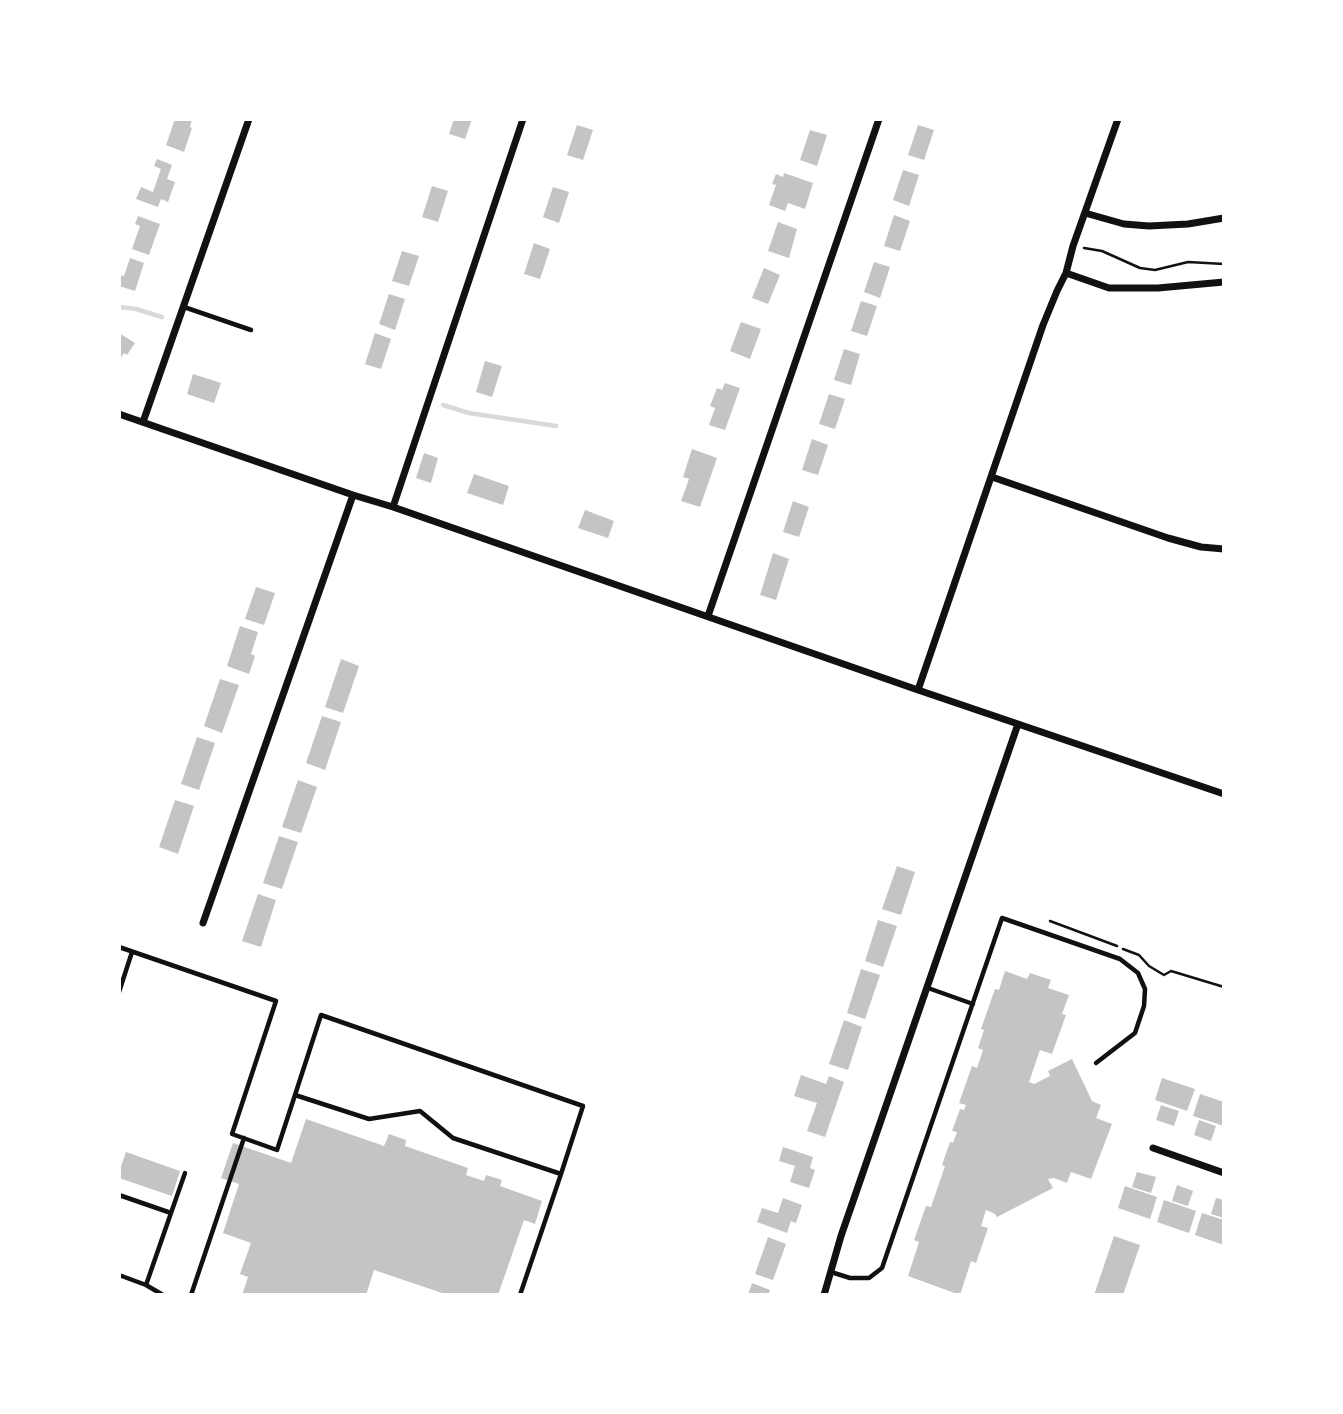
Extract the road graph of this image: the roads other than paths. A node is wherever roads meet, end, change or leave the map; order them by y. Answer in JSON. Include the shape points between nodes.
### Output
{"nodes":[{"id":1,"x":249,"y":119,"type":"edge"},
{"id":2,"x":523,"y":119,"type":"edge"},
{"id":3,"x":879,"y":119,"type":"edge"},
{"id":4,"x":1118,"y":119,"type":"edge"},
{"id":5,"x":1085,"y":213,"type":"junction"},
{"id":6,"x":1224,"y":218,"type":"edge"},
{"id":7,"x":1066,"y":273,"type":"junction"},
{"id":8,"x":1224,"y":282,"type":"edge"},
{"id":9,"x":184,"y":307,"type":"junction"},
{"id":10,"x":251,"y":330,"type":"dead end"},
{"id":11,"x":119,"y":416,"type":"edge"},
{"id":12,"x":143,"y":422,"type":"junction"},
{"id":13,"x":992,"y":477,"type":"junction"},
{"id":14,"x":353,"y":495,"type":"junction"},
{"id":15,"x":393,"y":507,"type":"junction"},
{"id":16,"x":1224,"y":549,"type":"edge"},
{"id":17,"x":708,"y":617,"type":"junction"},
{"id":18,"x":919,"y":690,"type":"junction"},
{"id":19,"x":1018,"y":724,"type":"junction"},
{"id":20,"x":1224,"y":794,"type":"edge"},
{"id":21,"x":203,"y":923,"type":"dead end"},
{"id":22,"x":119,"y":947,"type":"edge"},
{"id":23,"x":132,"y":952,"type":"junction"},
{"id":24,"x":928,"y":988,"type":"junction"},
{"id":25,"x":119,"y":992,"type":"edge"},
{"id":26,"x":973,"y":1004,"type":"junction"},
{"id":27,"x":1096,"y":1063,"type":"dead end"},
{"id":28,"x":295,"y":1095,"type":"junction"},
{"id":29,"x":244,"y":1138,"type":"junction"},
{"id":30,"x":1153,"y":1148,"type":"dead end"},
{"id":31,"x":185,"y":1173,"type":"dead end"},
{"id":32,"x":1224,"y":1173,"type":"edge"},
{"id":33,"x":561,"y":1174,"type":"junction"},
{"id":34,"x":119,"y":1195,"type":"edge"},
{"id":35,"x":171,"y":1213,"type":"junction"},
{"id":36,"x":831,"y":1272,"type":"junction"},
{"id":37,"x":119,"y":1275,"type":"edge"},
{"id":38,"x":146,"y":1285,"type":"junction"},
{"id":39,"x":163,"y":1295,"type":"edge"},
{"id":40,"x":191,"y":1295,"type":"edge"},
{"id":41,"x":520,"y":1295,"type":"edge"},
{"id":42,"x":824,"y":1295,"type":"edge"}],
"edges":[{"from":1,"to":9,"type":"street"},
{"from":2,"to":15,"type":"street"},
{"from":3,"to":17,"type":"street"},
{"from":4,"to":5,"type":"street"},
{"from":5,"to":6,"type":"street","via":[[1149,226]]},
{"from":5,"to":7,"type":"street"},
{"from":7,"to":8,"type":"street","via":[[1109,288]]},
{"from":7,"to":13,"type":"street","via":[[1043,325]]},
{"from":9,"to":10,"type":"lane"},
{"from":9,"to":12,"type":"street"},
{"from":11,"to":12,"type":"street"},
{"from":12,"to":14,"type":"street"},
{"from":13,"to":16,"type":"street","via":[[1168,538]]},
{"from":13,"to":18,"type":"street"},
{"from":14,"to":15,"type":"street"},
{"from":14,"to":21,"type":"street"},
{"from":15,"to":17,"type":"street"},
{"from":17,"to":18,"type":"street"},
{"from":18,"to":19,"type":"street"},
{"from":19,"to":20,"type":"street"},
{"from":19,"to":24,"type":"street"},
{"from":22,"to":23,"type":"lane"},
{"from":23,"to":25,"type":"lane"},
{"from":23,"to":29,"type":"lane","via":[[275,1001],[232,1134]]},
{"from":24,"to":26,"type":"lane"},
{"from":24,"to":36,"type":"street"},
{"from":26,"to":27,"type":"lane","via":[[1002,918],[1120,959],[1138,973],[1145,989],[1144,1006],[1135,1033]]},
{"from":26,"to":36,"type":"lane","via":[[881,1268],[869,1278]]},
{"from":28,"to":29,"type":"lane","via":[[277,1150]]},
{"from":28,"to":33,"type":"lane","via":[[369,1119],[420,1111],[453,1138]]},
{"from":28,"to":33,"type":"lane","via":[[321,1015],[583,1106]]},
{"from":29,"to":40,"type":"lane"},
{"from":30,"to":32,"type":"street"},
{"from":31,"to":35,"type":"lane"},
{"from":33,"to":41,"type":"lane"},
{"from":34,"to":35,"type":"lane"},
{"from":35,"to":38,"type":"lane"},
{"from":36,"to":42,"type":"street"},
{"from":37,"to":38,"type":"lane"},
{"from":38,"to":39,"type":"lane"}]}
